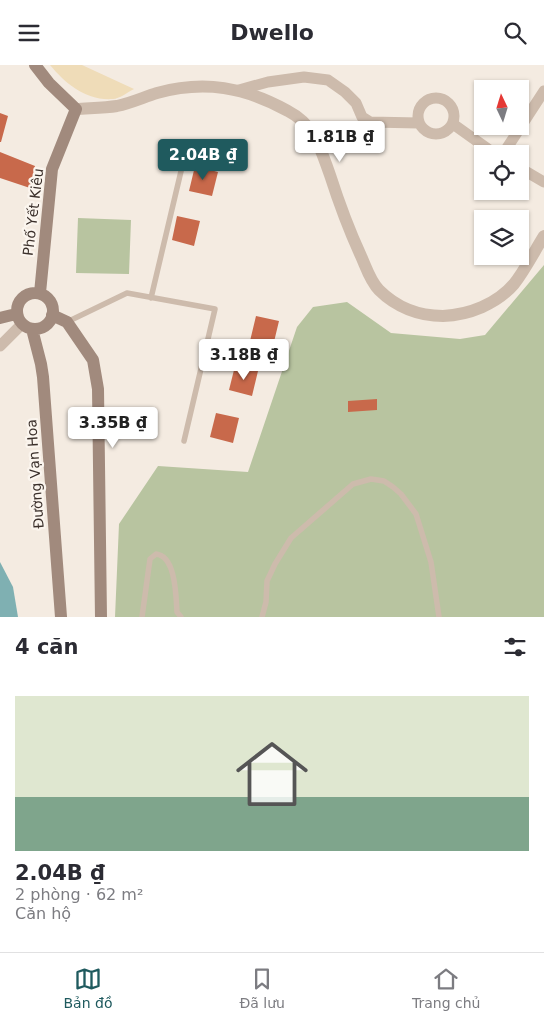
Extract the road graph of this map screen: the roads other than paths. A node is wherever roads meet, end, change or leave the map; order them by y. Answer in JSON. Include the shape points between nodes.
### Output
{"nodes":[{"id":1,"x":35,"y":65,"type":"edge"},
{"id":2,"x":239,"y":90,"type":"junction"},
{"id":3,"x":544,"y":91,"type":"edge"},
{"id":4,"x":76,"y":109,"type":"junction"},
{"id":5,"x":419,"y":123,"type":"junction"},
{"id":6,"x":453,"y":124,"type":"junction"},
{"id":7,"x":483,"y":145,"type":"edge"},
{"id":8,"x":509,"y":145,"type":"edge"},
{"id":9,"x":182,"y":167,"type":"dead end"},
{"id":10,"x":529,"y":173,"type":"edge"},
{"id":11,"x":544,"y":182,"type":"edge"},
{"id":12,"x":544,"y":236,"type":"edge"},
{"id":13,"x":40,"y":293,"type":"junction"},
{"id":14,"x":151,"y":298,"type":"junction"},
{"id":15,"x":52,"y":315,"type":"junction"},
{"id":16,"x":0,"y":318,"type":"edge"},
{"id":17,"x":23,"y":322,"type":"junction"},
{"id":18,"x":67,"y":323,"type":"junction"},
{"id":19,"x":0,"y":346,"type":"edge"},
{"id":20,"x":184,"y":441,"type":"dead end"},
{"id":21,"x":61,"y":617,"type":"edge"},
{"id":22,"x":101,"y":617,"type":"edge"},
{"id":23,"x":142,"y":617,"type":"edge"},
{"id":24,"x":181,"y":617,"type":"edge"},
{"id":25,"x":262,"y":617,"type":"edge"},
{"id":26,"x":439,"y":617,"type":"edge"}],
"edges":[{"from":1,"to":4,"type":"main road"},
{"from":2,"to":4,"type":"street","via":[[213,86],[186,87],[117,106]]},
{"from":2,"to":5,"type":"street","via":[[304,77],[328,79],[356,103],[362,117],[370,122]]},
{"from":2,"to":12,"type":"street","via":[[289,111],[309,126],[369,274],[378,289],[412,311],[432,316],[454,315],[490,303],[514,284]]},
{"from":3,"to":8,"type":"street"},
{"from":4,"to":13,"type":"main road","name":"Phố Yết Kiêu","via":[[52,169]]},
{"from":5,"to":6,"type":"street","via":[[422,129],[436,135],[443,134]]},
{"from":5,"to":6,"type":"street","via":[[421,105],[437,98],[452,107]]},
{"from":6,"to":7,"type":"street"},
{"from":9,"to":14,"type":"lane"},
{"from":10,"to":11,"type":"street"},
{"from":13,"to":15,"type":"main road","via":[[50,301]]},
{"from":13,"to":17,"type":"main road","via":[[27,294],[16,308]]},
{"from":14,"to":18,"type":"lane","via":[[127,293]]},
{"from":14,"to":20,"type":"lane","via":[[215,309]]},
{"from":15,"to":17,"type":"main road","via":[[43,327]]},
{"from":15,"to":18,"type":"main road"},
{"from":16,"to":17,"type":"main road"},
{"from":17,"to":19,"type":"street"},
{"from":17,"to":21,"type":"main road","name":"Đường Vạn Hoa","via":[[41,364],[43,377]]},
{"from":18,"to":22,"type":"main road","via":[[93,360],[98,389]]},
{"from":23,"to":24,"type":"lane","via":[[150,559],[152,555],[160,555],[166,558],[173,573]]},
{"from":25,"to":26,"type":"lane","via":[[267,581],[291,538],[353,485],[371,479],[384,481],[401,494],[416,514],[431,562]]}]}
